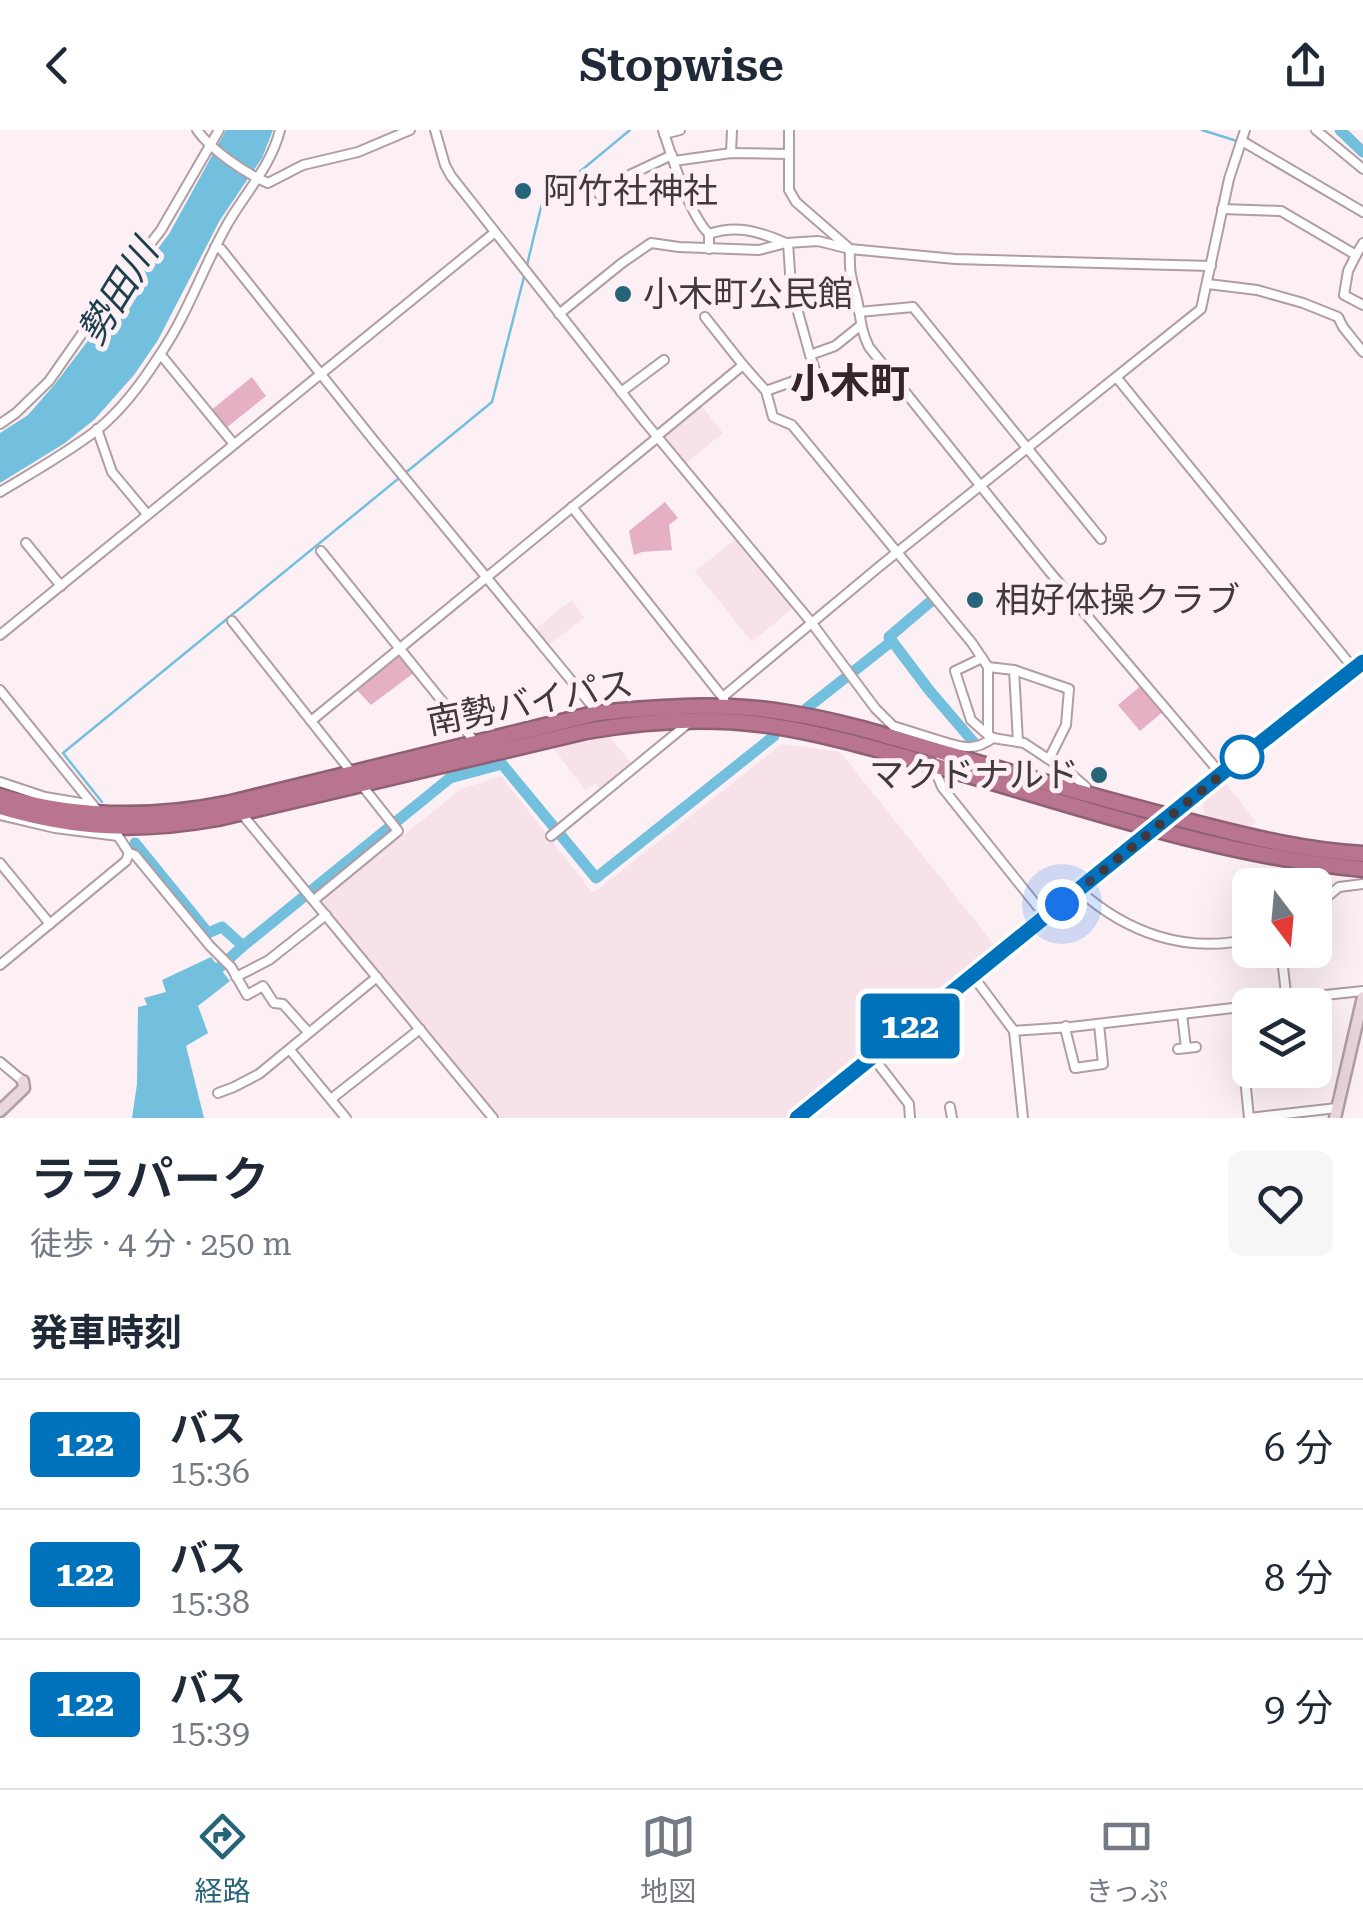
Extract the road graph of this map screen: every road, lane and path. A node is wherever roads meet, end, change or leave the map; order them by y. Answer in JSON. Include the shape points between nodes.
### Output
{"nodes":[{"id":1,"x":197,"y":130,"type":"edge"},
{"id":2,"x":219,"y":130,"type":"edge"},
{"id":3,"x":280,"y":130,"type":"edge"},
{"id":4,"x":410,"y":130,"type":"edge"},
{"id":5,"x":436,"y":130,"type":"edge"},
{"id":6,"x":680,"y":130,"type":"edge"},
{"id":7,"x":732,"y":130,"type":"edge"},
{"id":8,"x":789,"y":130,"type":"edge"},
{"id":9,"x":1245,"y":130,"type":"edge"},
{"id":10,"x":1316,"y":130,"type":"edge"},
{"id":11,"x":664,"y":132,"type":"edge"},
{"id":12,"x":1242,"y":141,"type":"junction"},
{"id":13,"x":209,"y":145,"type":"junction"},
{"id":14,"x":731,"y":153,"type":"junction"},
{"id":15,"x":788,"y":154,"type":"junction"},
{"id":16,"x":673,"y":158,"type":"junction"},
{"id":17,"x":1363,"y":169,"type":"edge"},
{"id":18,"x":258,"y":178,"type":"junction"},
{"id":19,"x":599,"y":194,"type":"dead end"},
{"id":20,"x":1222,"y":209,"type":"junction"},
{"id":21,"x":1363,"y":212,"type":"edge"},
{"id":22,"x":494,"y":233,"type":"junction"},
{"id":23,"x":709,"y":234,"type":"junction"},
{"id":24,"x":787,"y":243,"type":"junction"},
{"id":25,"x":215,"y":248,"type":"junction"},
{"id":26,"x":710,"y":249,"type":"junction"},
{"id":27,"x":850,"y":249,"type":"junction"},
{"id":28,"x":1360,"y":250,"type":"edge"},
{"id":29,"x":1211,"y":266,"type":"junction"},
{"id":30,"x":1208,"y":284,"type":"junction"},
{"id":31,"x":1363,"y":305,"type":"edge"},
{"id":32,"x":859,"y":312,"type":"junction"},
{"id":33,"x":559,"y":314,"type":"junction"},
{"id":34,"x":706,"y":317,"type":"dead end"},
{"id":35,"x":860,"y":326,"type":"junction"},
{"id":36,"x":1363,"y":352,"type":"edge"},
{"id":37,"x":161,"y":354,"type":"junction"},
{"id":38,"x":810,"y":355,"type":"junction"},
{"id":39,"x":664,"y":360,"type":"dead end"},
{"id":40,"x":744,"y":365,"type":"junction"},
{"id":41,"x":320,"y":372,"type":"junction"},
{"id":42,"x":1117,"y":378,"type":"junction"},
{"id":43,"x":766,"y":391,"type":"junction"},
{"id":44,"x":621,"y":392,"type":"junction"},
{"id":45,"x":0,"y":424,"type":"edge"},
{"id":46,"x":97,"y":430,"type":"junction"},
{"id":47,"x":658,"y":437,"type":"junction"},
{"id":48,"x":234,"y":443,"type":"junction"},
{"id":49,"x":1028,"y":448,"type":"junction"},
{"id":50,"x":982,"y":486,"type":"junction"},
{"id":51,"x":0,"y":492,"type":"edge"},
{"id":52,"x":572,"y":507,"type":"junction"},
{"id":53,"x":147,"y":514,"type":"junction"},
{"id":54,"x":1100,"y":539,"type":"dead end"},
{"id":55,"x":26,"y":544,"type":"dead end"},
{"id":56,"x":322,"y":551,"type":"dead end"},
{"id":57,"x":896,"y":553,"type":"junction"},
{"id":58,"x":486,"y":577,"type":"junction"},
{"id":59,"x":61,"y":586,"type":"junction"},
{"id":60,"x":232,"y":621,"type":"dead end"},
{"id":61,"x":811,"y":622,"type":"junction"},
{"id":62,"x":0,"y":635,"type":"edge"},
{"id":63,"x":399,"y":650,"type":"junction"},
{"id":64,"x":985,"y":662,"type":"junction"},
{"id":65,"x":1358,"y":665,"type":"edge"},
{"id":66,"x":1014,"y":670,"type":"junction"},
{"id":67,"x":0,"y":690,"type":"edge"},
{"id":68,"x":725,"y":701,"type":"junction"},
{"id":69,"x":598,"y":713,"type":"junction"},
{"id":70,"x":311,"y":721,"type":"junction"},
{"id":71,"x":691,"y":721,"type":"junction"},
{"id":72,"x":991,"y":737,"type":"junction"},
{"id":73,"x":476,"y":742,"type":"junction"},
{"id":74,"x":1018,"y":742,"type":"junction"},
{"id":75,"x":941,"y":754,"type":"junction"},
{"id":76,"x":1049,"y":759,"type":"junction"},
{"id":77,"x":1221,"y":774,"type":"junction"},
{"id":78,"x":356,"y":779,"type":"junction"},
{"id":79,"x":0,"y":782,"type":"edge"},
{"id":80,"x":1086,"y":787,"type":"dead end"},
{"id":81,"x":221,"y":788,"type":"dead end"},
{"id":82,"x":0,"y":796,"type":"edge"},
{"id":83,"x":0,"y":807,"type":"edge"},
{"id":84,"x":236,"y":808,"type":"junction"},
{"id":85,"x":97,"y":810,"type":"junction"},
{"id":86,"x":0,"y":815,"type":"edge"},
{"id":87,"x":1169,"y":816,"type":"junction"},
{"id":88,"x":1154,"y":829,"type":"junction"},
{"id":89,"x":116,"y":832,"type":"junction"},
{"id":90,"x":551,"y":836,"type":"dead end"},
{"id":91,"x":129,"y":853,"type":"junction"},
{"id":92,"x":1363,"y":854,"type":"edge"},
{"id":93,"x":0,"y":863,"type":"edge"},
{"id":94,"x":1363,"y":869,"type":"edge"},
{"id":95,"x":1363,"y":884,"type":"edge"},
{"id":96,"x":1078,"y":890,"type":"junction"},
{"id":97,"x":1332,"y":893,"type":"edge"},
{"id":98,"x":314,"y":900,"type":"junction"},
{"id":99,"x":326,"y":915,"type":"junction"},
{"id":100,"x":1046,"y":917,"type":"junction"},
{"id":101,"x":50,"y":924,"type":"junction"},
{"id":102,"x":1232,"y":942,"type":"edge"},
{"id":103,"x":0,"y":965,"type":"edge"},
{"id":104,"x":973,"y":976,"type":"junction"},
{"id":105,"x":236,"y":977,"type":"junction"},
{"id":106,"x":377,"y":977,"type":"junction"},
{"id":107,"x":1363,"y":994,"type":"edge"},
{"id":108,"x":1332,"y":996,"type":"edge"},
{"id":109,"x":1232,"y":1008,"type":"edge"},
{"id":110,"x":1182,"y":1014,"type":"junction"},
{"id":111,"x":1100,"y":1024,"type":"junction"},
{"id":112,"x":1066,"y":1026,"type":"junction"},
{"id":113,"x":420,"y":1029,"type":"junction"},
{"id":114,"x":1014,"y":1031,"type":"junction"},
{"id":115,"x":308,"y":1032,"type":"junction"},
{"id":116,"x":1187,"y":1048,"type":"dead end"},
{"id":117,"x":290,"y":1050,"type":"junction"},
{"id":118,"x":872,"y":1056,"type":"junction"},
{"id":119,"x":0,"y":1062,"type":"edge"},
{"id":120,"x":23,"y":1080,"type":"joint"},
{"id":121,"x":1246,"y":1088,"type":"edge"},
{"id":122,"x":218,"y":1093,"type":"dead end"},
{"id":123,"x":330,"y":1099,"type":"junction"},
{"id":124,"x":950,"y":1107,"type":"dead end"},
{"id":125,"x":0,"y":1111,"type":"edge"},
{"id":126,"x":1336,"y":1113,"type":"edge"},
{"id":127,"x":346,"y":1118,"type":"edge"},
{"id":128,"x":492,"y":1118,"type":"edge"},
{"id":129,"x":797,"y":1118,"type":"edge"},
{"id":130,"x":910,"y":1118,"type":"edge"},
{"id":131,"x":952,"y":1118,"type":"edge"},
{"id":132,"x":1023,"y":1118,"type":"edge"},
{"id":133,"x":1249,"y":1118,"type":"edge"}],
"edges":[{"from":1,"to":13,"type":"street"},
{"from":2,"to":13,"type":"street"},
{"from":3,"to":18,"type":"street"},
{"from":4,"to":18,"type":"street","via":[[358,152],[303,164],[268,183]]},
{"from":5,"to":22,"type":"street","via":[[445,166]]},
{"from":6,"to":11,"type":"street"},
{"from":7,"to":14,"type":"street"},
{"from":8,"to":15,"type":"street"},
{"from":9,"to":12,"type":"street"},
{"from":10,"to":17,"type":"street"},
{"from":11,"to":16,"type":"street"},
{"from":12,"to":20,"type":"street"},
{"from":12,"to":21,"type":"street"},
{"from":13,"to":18,"type":"street"},
{"from":13,"to":45,"type":"street","via":[[161,230],[48,381]]},
{"from":14,"to":15,"type":"street"},
{"from":14,"to":16,"type":"street"},
{"from":15,"to":27,"type":"street","via":[[796,202]]},
{"from":16,"to":19,"type":"street"},
{"from":16,"to":23,"type":"street"},
{"from":18,"to":25,"type":"street"},
{"from":20,"to":28,"type":"street","via":[[1281,211]]},
{"from":20,"to":29,"type":"street"},
{"from":22,"to":33,"type":"street"},
{"from":22,"to":41,"type":"street"},
{"from":23,"to":24,"type":"street","via":[[740,228]]},
{"from":23,"to":26,"type":"street"},
{"from":24,"to":26,"type":"street"},
{"from":24,"to":27,"type":"street"},
{"from":24,"to":38,"type":"street","via":[[790,287]]},
{"from":25,"to":37,"type":"street"},
{"from":25,"to":41,"type":"street"},
{"from":26,"to":33,"type":"street","via":[[645,245]]},
{"from":27,"to":29,"type":"street","via":[[956,259]]},
{"from":27,"to":32,"type":"street"},
{"from":28,"to":31,"type":"street","via":[[1344,295]]},
{"from":29,"to":30,"type":"street"},
{"from":30,"to":36,"type":"street","via":[[1257,290],[1338,316]]},
{"from":30,"to":42,"type":"street","via":[[1201,309]]},
{"from":32,"to":35,"type":"street"},
{"from":32,"to":49,"type":"street","via":[[913,306]]},
{"from":33,"to":44,"type":"street"},
{"from":34,"to":40,"type":"street"},
{"from":35,"to":38,"type":"street"},
{"from":35,"to":50,"type":"street","via":[[869,347]]},
{"from":37,"to":46,"type":"street"},
{"from":37,"to":48,"type":"street"},
{"from":38,"to":43,"type":"street","via":[[816,373]]},
{"from":39,"to":44,"type":"street"},
{"from":40,"to":43,"type":"street"},
{"from":40,"to":47,"type":"street"},
{"from":41,"to":48,"type":"street"},
{"from":41,"to":58,"type":"street"},
{"from":42,"to":49,"type":"street"},
{"from":42,"to":65,"type":"street"},
{"from":43,"to":57,"type":"street","via":[[773,416],[792,425]]},
{"from":44,"to":47,"type":"street"},
{"from":46,"to":51,"type":"street"},
{"from":46,"to":53,"type":"street","via":[[112,472]]},
{"from":47,"to":52,"type":"street"},
{"from":47,"to":61,"type":"street"},
{"from":48,"to":53,"type":"street"},
{"from":49,"to":50,"type":"street"},
{"from":49,"to":54,"type":"street"},
{"from":50,"to":57,"type":"street"},
{"from":50,"to":77,"type":"street"},
{"from":52,"to":58,"type":"street"},
{"from":52,"to":68,"type":"street"},
{"from":53,"to":59,"type":"street"},
{"from":55,"to":59,"type":"street"},
{"from":56,"to":63,"type":"street"},
{"from":57,"to":61,"type":"street"},
{"from":57,"to":64,"type":"street"},
{"from":58,"to":63,"type":"street"},
{"from":58,"to":69,"type":"street"},
{"from":59,"to":62,"type":"street"},
{"from":60,"to":70,"type":"street"},
{"from":61,"to":68,"type":"street"},
{"from":61,"to":75,"type":"street","via":[[875,708]]},
{"from":63,"to":70,"type":"street"},
{"from":63,"to":73,"type":"street"},
{"from":64,"to":66,"type":"street"},
{"from":64,"to":72,"type":"street"},
{"from":64,"to":72,"type":"street","via":[[955,671],[971,720]]},
{"from":65,"to":77,"type":"main road"},
{"from":66,"to":74,"type":"street"},
{"from":66,"to":76,"type":"street","via":[[1069,689],[1066,725]]},
{"from":67,"to":85,"type":"street"},
{"from":68,"to":69,"type":"highway","name":"南勢バイパス"},
{"from":68,"to":75,"type":"highway","name":"南勢バイパス"},
{"from":69,"to":73,"type":"highway","name":"南勢バイパス"},
{"from":70,"to":78,"type":"street"},
{"from":71,"to":75,"type":"highway","name":"南勢バイパス"},
{"from":71,"to":78,"type":"highway","name":"南勢バイパス","via":[[586,731]]},
{"from":71,"to":90,"type":"street"},
{"from":72,"to":74,"type":"street"},
{"from":72,"to":75,"type":"street","via":[[983,746]]},
{"from":73,"to":78,"type":"highway","name":"南勢バイパス"},
{"from":74,"to":76,"type":"street"},
{"from":75,"to":87,"type":"highway","name":"南勢バイパス"},
{"from":75,"to":88,"type":"highway","name":"南勢バイパス"},
{"from":75,"to":100,"type":"street","via":[[942,787]]},
{"from":76,"to":80,"type":"street"},
{"from":77,"to":87,"type":"main road"},
{"from":78,"to":84,"type":"highway","name":"南勢バイパス"},
{"from":78,"to":98,"type":"street","via":[[398,832]]},
{"from":79,"to":85,"type":"street"},
{"from":81,"to":84,"type":"street"},
{"from":82,"to":85,"type":"highway","name":"南勢バイパス","via":[[58,810]]},
{"from":83,"to":89,"type":"highway","name":"南勢バイパス"},
{"from":84,"to":85,"type":"highway","name":"南勢バイパス"},
{"from":84,"to":89,"type":"highway","name":"南勢バイパス","via":[[184,824]]},
{"from":84,"to":98,"type":"street"},
{"from":85,"to":89,"type":"street"},
{"from":86,"to":89,"type":"street"},
{"from":87,"to":88,"type":"main road"},
{"from":87,"to":92,"type":"highway","name":"南勢バイパス","via":[[1268,842]]},
{"from":88,"to":94,"type":"highway","name":"南勢バイパス","via":[[1273,857]]},
{"from":88,"to":96,"type":"main road"},
{"from":89,"to":91,"type":"street"},
{"from":91,"to":101,"type":"street"},
{"from":91,"to":105,"type":"street"},
{"from":93,"to":101,"type":"street"},
{"from":95,"to":97,"type":"street"},
{"from":96,"to":100,"type":"main road"},
{"from":96,"to":102,"type":"street","via":[[1149,935]]},
{"from":98,"to":99,"type":"street"},
{"from":99,"to":105,"type":"street"},
{"from":99,"to":106,"type":"street"},
{"from":100,"to":104,"type":"main road"},
{"from":101,"to":103,"type":"street"},
{"from":104,"to":114,"type":"street"},
{"from":104,"to":118,"type":"main road"},
{"from":105,"to":115,"type":"street","via":[[247,995],[263,986]]},
{"from":106,"to":113,"type":"street"},
{"from":106,"to":115,"type":"street"},
{"from":107,"to":108,"type":"street"},
{"from":107,"to":126,"type":"main road"},
{"from":109,"to":110,"type":"street"},
{"from":110,"to":111,"type":"street"},
{"from":110,"to":116,"type":"street"},
{"from":111,"to":112,"type":"street"},
{"from":111,"to":112,"type":"street","via":[[1103,1064],[1076,1068]]},
{"from":112,"to":114,"type":"street"},
{"from":113,"to":123,"type":"street"},
{"from":113,"to":128,"type":"street"},
{"from":114,"to":132,"type":"street"},
{"from":115,"to":117,"type":"street"},
{"from":117,"to":122,"type":"street"},
{"from":117,"to":123,"type":"street"},
{"from":118,"to":129,"type":"main road"},
{"from":118,"to":130,"type":"street","via":[[909,1104]]},
{"from":119,"to":120,"type":"street"},
{"from":120,"to":125,"type":"main road","via":[[24,1088]]},
{"from":121,"to":133,"type":"street"},
{"from":123,"to":127,"type":"street"},
{"from":124,"to":131,"type":"street"},
{"from":126,"to":133,"type":"street"}]}
